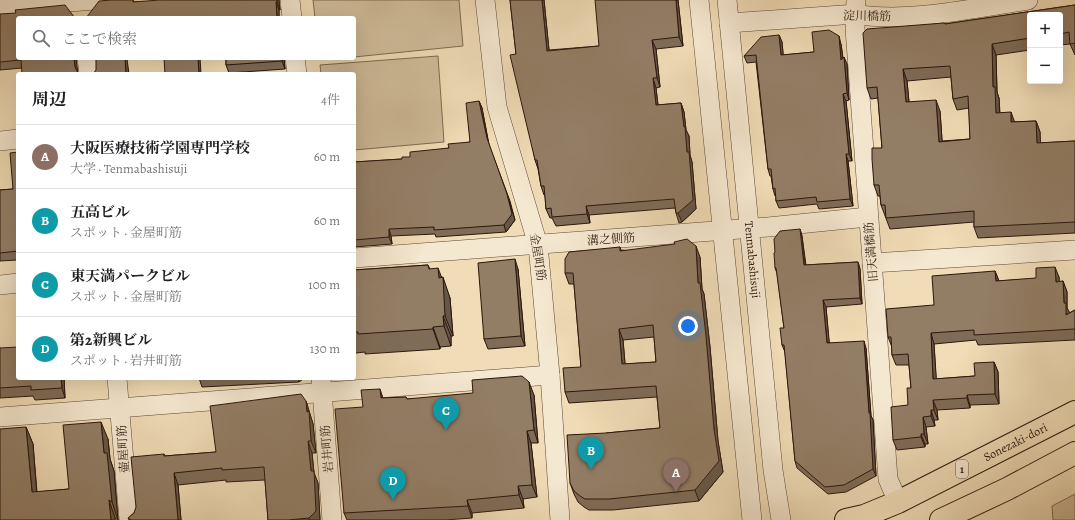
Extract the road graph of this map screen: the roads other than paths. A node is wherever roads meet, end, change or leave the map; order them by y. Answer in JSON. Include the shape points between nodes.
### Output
{"nodes":[{"id":1,"x":290,"y":0,"type":"edge"},
{"id":2,"x":486,"y":0,"type":"edge"},
{"id":3,"x":699,"y":0,"type":"edge"},
{"id":4,"x":727,"y":0,"type":"edge"},
{"id":5,"x":1028,"y":0,"type":"edge"},
{"id":6,"x":85,"y":5,"type":"edge"},
{"id":7,"x":856,"y":7,"type":"edge"},
{"id":8,"x":0,"y":8,"type":"edge"},
{"id":9,"x":292,"y":16,"type":"edge"},
{"id":10,"x":729,"y":23,"type":"junction"},
{"id":11,"x":87,"y":60,"type":"edge"},
{"id":12,"x":295,"y":60,"type":"edge"},
{"id":13,"x":89,"y":72,"type":"edge"},
{"id":14,"x":297,"y":72,"type":"edge"},
{"id":15,"x":16,"y":139,"type":"edge"},
{"id":16,"x":0,"y":141,"type":"edge"},
{"id":17,"x":868,"y":217,"type":"junction"},
{"id":18,"x":749,"y":229,"type":"junction"},
{"id":19,"x":723,"y":231,"type":"junction"},
{"id":20,"x":538,"y":245,"type":"junction"},
{"id":21,"x":1075,"y":250,"type":"edge"},
{"id":22,"x":356,"y":258,"type":"edge"},
{"id":23,"x":872,"y":263,"type":"junction"},
{"id":24,"x":16,"y":284,"type":"edge"},
{"id":25,"x":0,"y":285,"type":"edge"},
{"id":26,"x":550,"y":375,"type":"junction"},
{"id":27,"x":117,"y":380,"type":"edge"},
{"id":28,"x":322,"y":385,"type":"edge"},
{"id":29,"x":120,"y":407,"type":"junction"},
{"id":30,"x":1075,"y":412,"type":"edge"},
{"id":31,"x":0,"y":417,"type":"edge"},
{"id":32,"x":1075,"y":453,"type":"edge"},
{"id":33,"x":898,"y":502,"type":"junction"},
{"id":34,"x":129,"y":520,"type":"edge"},
{"id":35,"x":332,"y":520,"type":"edge"},
{"id":36,"x":560,"y":520,"type":"edge"},
{"id":37,"x":752,"y":520,"type":"edge"},
{"id":38,"x":781,"y":520,"type":"edge"},
{"id":39,"x":846,"y":520,"type":"edge"},
{"id":40,"x":941,"y":520,"type":"edge"}],
"edges":[{"from":1,"to":9,"type":"street"},
{"from":2,"to":20,"type":"street","name":"金屋町筋","via":[[497,107]]},
{"from":3,"to":19,"type":"street"},
{"from":4,"to":10,"type":"street","name":"Tenmabashisuji"},
{"from":5,"to":7,"type":"street","name":"淀川橋筋","via":[[907,16],[867,17]]},
{"from":6,"to":8,"type":"street"},
{"from":7,"to":10,"type":"street","name":"淀川橋筋"},
{"from":7,"to":17,"type":"street","name":"旧天満橋筋","via":[[855,28]]},
{"from":10,"to":18,"type":"street","name":"Tenmabashisuji"},
{"from":11,"to":13,"type":"street"},
{"from":12,"to":14,"type":"street"},
{"from":15,"to":16,"type":"street"},
{"from":17,"to":18,"type":"street","name":"溝之側筋"},
{"from":17,"to":23,"type":"street","name":"旧天満橋筋"},
{"from":18,"to":19,"type":"street","name":"溝之側筋"},
{"from":18,"to":38,"type":"street","name":"Tenmabashisuji","via":[[773,470]]},
{"from":19,"to":20,"type":"street","name":"溝之側筋"},
{"from":19,"to":37,"type":"street"},
{"from":20,"to":22,"type":"street","name":"溝之側筋"},
{"from":20,"to":26,"type":"street","name":"金屋町筋"},
{"from":21,"to":23,"type":"street"},
{"from":23,"to":33,"type":"street","name":"旧天満橋筋","via":[[888,479]]},
{"from":24,"to":25,"type":"street"},
{"from":26,"to":28,"type":"street"},
{"from":26,"to":36,"type":"street","name":"金屋町筋"},
{"from":27,"to":29,"type":"street","name":"壷屋町筋"},
{"from":28,"to":29,"type":"street"},
{"from":28,"to":35,"type":"street","name":"岩井町筋"},
{"from":29,"to":31,"type":"street"},
{"from":29,"to":34,"type":"street","name":"壷屋町筋"},
{"from":30,"to":33,"type":"highway","name":"Sonezaki-dori","number":"1"},
{"from":32,"to":40,"type":"highway"},
{"from":33,"to":39,"type":"highway","name":"Sonezaki-dori","number":"1","via":[[864,516]]}]}
